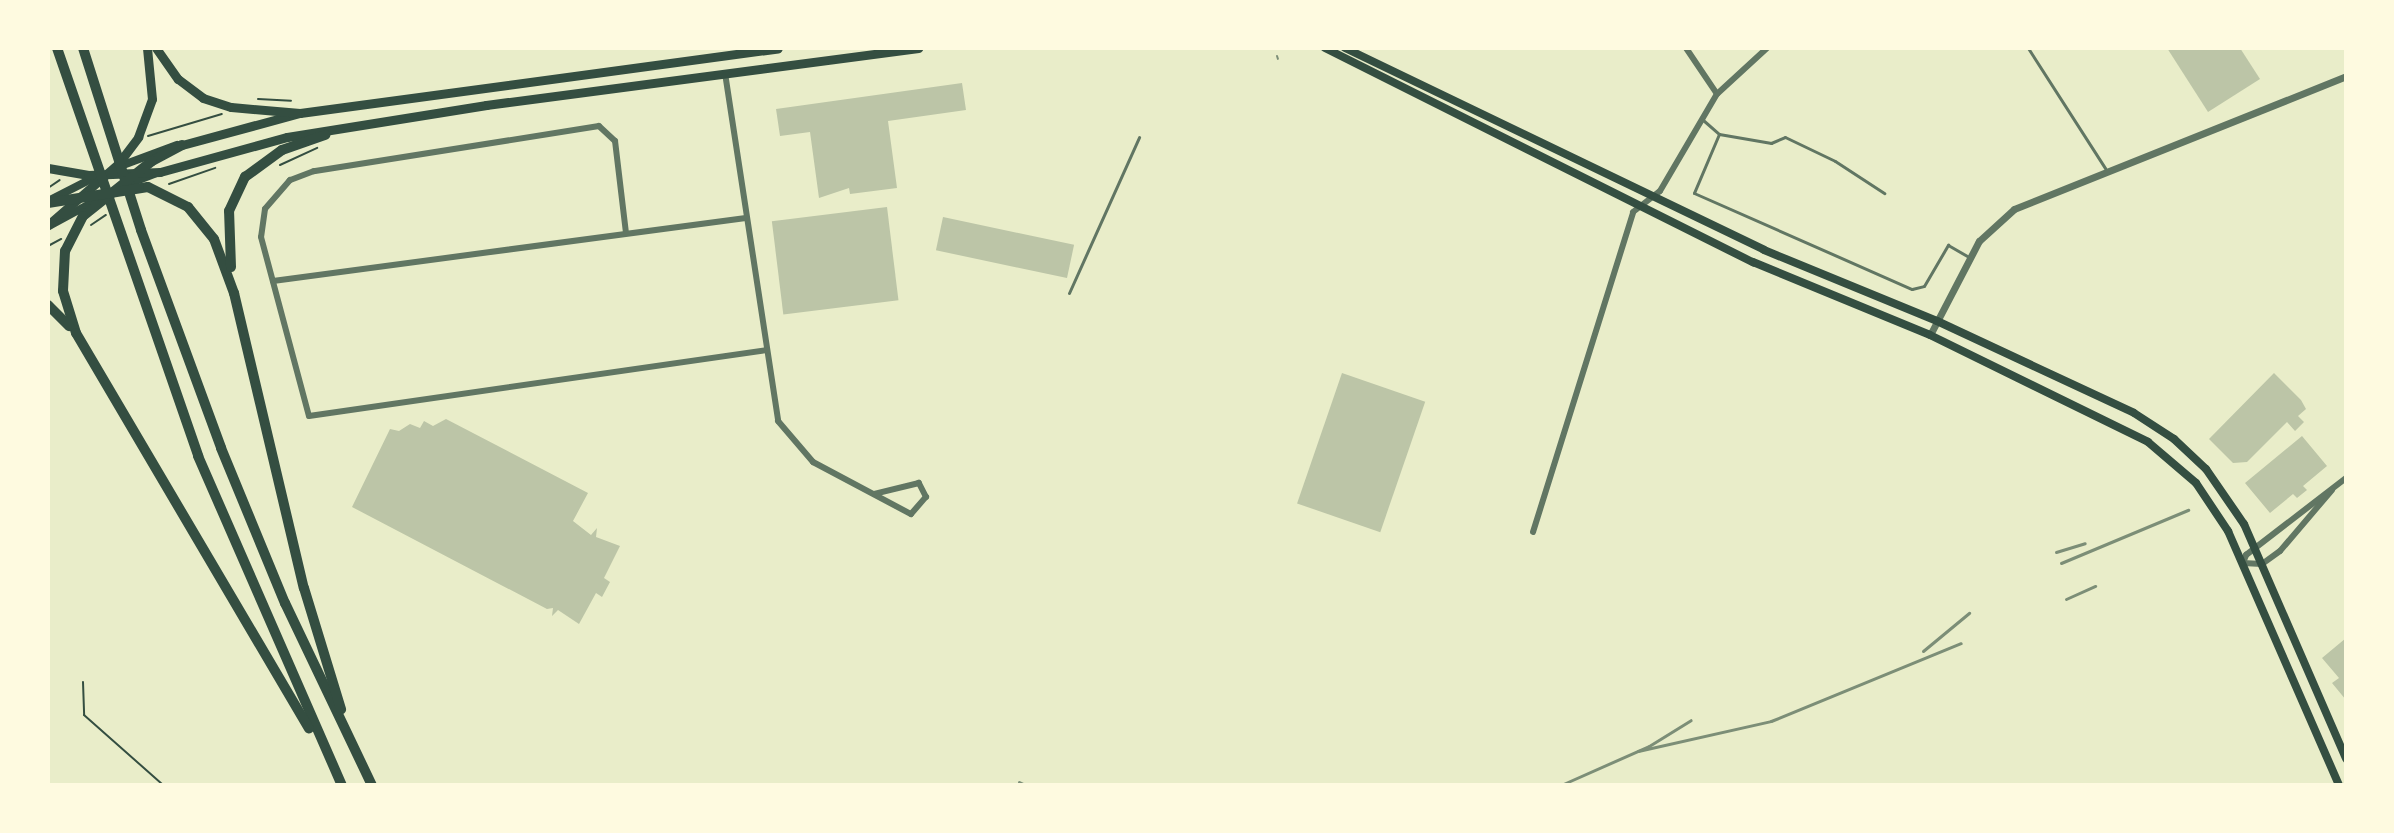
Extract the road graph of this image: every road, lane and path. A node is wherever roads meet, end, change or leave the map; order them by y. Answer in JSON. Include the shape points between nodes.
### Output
{"nodes":[{"id":1,"x":57,"y":48,"type":"edge"},
{"id":2,"x":83,"y":48,"type":"edge"},
{"id":3,"x":147,"y":48,"type":"edge"},
{"id":4,"x":156,"y":48,"type":"edge"},
{"id":5,"x":778,"y":48,"type":"edge"},
{"id":6,"x":918,"y":48,"type":"edge"},
{"id":7,"x":1325,"y":48,"type":"edge"},
{"id":8,"x":1345,"y":48,"type":"edge"},
{"id":9,"x":1686,"y":48,"type":"edge"},
{"id":10,"x":1767,"y":48,"type":"edge"},
{"id":11,"x":2028,"y":48,"type":"edge"},
{"id":12,"x":723,"y":55,"type":"junction"},
{"id":13,"x":725,"y":73,"type":"junction"},
{"id":14,"x":2346,"y":76,"type":"edge"},
{"id":15,"x":1717,"y":94,"type":"junction"},
{"id":16,"x":300,"y":113,"type":"junction"},
{"id":17,"x":1700,"y":117,"type":"junction"},
{"id":18,"x":330,"y":134,"type":"junction"},
{"id":19,"x":1719,"y":134,"type":"junction"},
{"id":20,"x":1139,"y":137,"type":"dead end"},
{"id":21,"x":182,"y":145,"type":"junction"},
{"id":22,"x":218,"y":167,"type":"dead end"},
{"id":23,"x":48,"y":168,"type":"edge"},
{"id":24,"x":2105,"y":168,"type":"junction"},
{"id":25,"x":272,"y":169,"type":"dead end"},
{"id":26,"x":108,"y":171,"type":"junction"},
{"id":27,"x":140,"y":171,"type":"junction"},
{"id":28,"x":160,"y":172,"type":"junction"},
{"id":29,"x":115,"y":190,"type":"junction"},
{"id":30,"x":157,"y":190,"type":"junction"},
{"id":31,"x":86,"y":193,"type":"junction"},
{"id":32,"x":1884,"y":193,"type":"dead end"},
{"id":33,"x":1653,"y":197,"type":"junction"},
{"id":34,"x":48,"y":202,"type":"edge"},
{"id":35,"x":1640,"y":207,"type":"junction"},
{"id":36,"x":111,"y":213,"type":"dead end"},
{"id":37,"x":746,"y":218,"type":"junction"},
{"id":38,"x":48,"y":226,"type":"edge"},
{"id":39,"x":626,"y":233,"type":"junction"},
{"id":40,"x":71,"y":235,"type":"junction"},
{"id":41,"x":48,"y":246,"type":"edge"},
{"id":42,"x":1969,"y":257,"type":"junction"},
{"id":43,"x":273,"y":281,"type":"junction"},
{"id":44,"x":234,"y":293,"type":"junction"},
{"id":45,"x":1069,"y":293,"type":"dead end"},
{"id":46,"x":48,"y":305,"type":"edge"},
{"id":47,"x":1937,"y":321,"type":"junction"},
{"id":48,"x":76,"y":333,"type":"junction"},
{"id":49,"x":1930,"y":335,"type":"junction"},
{"id":50,"x":766,"y":350,"type":"junction"},
{"id":51,"x":2346,"y":478,"type":"edge"},
{"id":52,"x":2332,"y":490,"type":"junction"},
{"id":53,"x":874,"y":494,"type":"junction"},
{"id":54,"x":1533,"y":532,"type":"dead end"},
{"id":55,"x":2255,"y":548,"type":"junction"},
{"id":56,"x":2243,"y":563,"type":"junction"},
{"id":57,"x":2262,"y":564,"type":"junction"},
{"id":58,"x":83,"y":682,"type":"dead end"},
{"id":59,"x":356,"y":752,"type":"junction"},
{"id":60,"x":2346,"y":759,"type":"edge"},
{"id":61,"x":330,"y":761,"type":"junction"},
{"id":62,"x":163,"y":785,"type":"edge"},
{"id":63,"x":342,"y":785,"type":"edge"},
{"id":64,"x":372,"y":785,"type":"edge"},
{"id":65,"x":2339,"y":785,"type":"edge"}],
"edges":[{"from":1,"to":61,"type":"highway","via":[[209,484]]},
{"from":2,"to":59,"type":"highway","via":[[141,230],[259,539]]},
{"from":3,"to":26,"type":"main road","via":[[153,80],[146,120],[131,149]]},
{"from":4,"to":16,"type":"main road","via":[[178,79],[203,98],[231,107]]},
{"from":5,"to":12,"type":"main road"},
{"from":6,"to":13,"type":"main road"},
{"from":7,"to":35,"type":"main road"},
{"from":8,"to":33,"type":"main road"},
{"from":9,"to":15,"type":"street"},
{"from":10,"to":15,"type":"street"},
{"from":11,"to":24,"type":"lane"},
{"from":12,"to":13,"type":"lane"},
{"from":12,"to":16,"type":"main road"},
{"from":13,"to":18,"type":"main road","via":[[486,105]]},
{"from":13,"to":37,"type":"street"},
{"from":14,"to":24,"type":"street"},
{"from":15,"to":17,"type":"street"},
{"from":16,"to":21,"type":"main road"},
{"from":17,"to":19,"type":"lane"},
{"from":17,"to":33,"type":"street"},
{"from":18,"to":25,"type":"path","via":[[311,154]]},
{"from":18,"to":28,"type":"main road","via":[[255,143]]},
{"from":18,"to":44,"type":"highway","via":[[267,158],[236,192],[227,236]]},
{"from":19,"to":32,"type":"lane","via":[[1771,143],[1785,137]]},
{"from":19,"to":42,"type":"lane","via":[[1694,193],[1912,289],[1924,286],[1948,245]]},
{"from":20,"to":45,"type":"lane"},
{"from":21,"to":26,"type":"main road","via":[[152,151]]},
{"from":21,"to":27,"type":"highway"},
{"from":22,"to":30,"type":"path"},
{"from":23,"to":26,"type":"main road","via":[[79,174]]},
{"from":24,"to":42,"type":"street","via":[[2014,209],[1988,230]]},
{"from":26,"to":27,"type":"main road"},
{"from":26,"to":31,"type":"main road"},
{"from":26,"to":34,"type":"main road"},
{"from":27,"to":28,"type":"main road"},
{"from":27,"to":29,"type":"highway"},
{"from":28,"to":29,"type":"main road"},
{"from":29,"to":30,"type":"highway"},
{"from":29,"to":31,"type":"highway"},
{"from":29,"to":38,"type":"main road"},
{"from":29,"to":40,"type":"highway","via":[[89,209]]},
{"from":30,"to":44,"type":"highway","via":[[203,222]]},
{"from":31,"to":34,"type":"highway"},
{"from":31,"to":38,"type":"main road"},
{"from":33,"to":35,"type":"street"},
{"from":33,"to":47,"type":"main road","via":[[1777,256]]},
{"from":35,"to":49,"type":"main road","via":[[1753,262]]},
{"from":35,"to":54,"type":"street","via":[[1627,226]]},
{"from":36,"to":40,"type":"path"},
{"from":37,"to":39,"type":"street"},
{"from":37,"to":50,"type":"street"},
{"from":39,"to":43,"type":"street"},
{"from":39,"to":43,"type":"street","via":[[615,141],[599,126],[314,171],[290,180],[265,209],[261,237]]},
{"from":40,"to":41,"type":"path"},
{"from":40,"to":48,"type":"highway","via":[[62,272]]},
{"from":42,"to":47,"type":"street"},
{"from":43,"to":50,"type":"street","via":[[309,416]]},
{"from":44,"to":59,"type":"highway","via":[[304,588]]},
{"from":46,"to":48,"type":"highway"},
{"from":47,"to":49,"type":"street"},
{"from":47,"to":55,"type":"main road","via":[[2134,413],[2174,439],[2219,485]]},
{"from":48,"to":61,"type":"highway"},
{"from":49,"to":56,"type":"main road","via":[[2148,442],[2204,494]]},
{"from":50,"to":53,"type":"street","via":[[785,434],[813,462]]},
{"from":51,"to":52,"type":"street"},
{"from":52,"to":55,"type":"street"},
{"from":52,"to":57,"type":"street","via":[[2307,525]]},
{"from":53,"to":53,"type":"street","via":[[911,514],[926,497],[919,483]]},
{"from":55,"to":56,"type":"street"},
{"from":55,"to":57,"type":"main road"},
{"from":56,"to":57,"type":"street"},
{"from":56,"to":65,"type":"main road"},
{"from":57,"to":60,"type":"main road"},
{"from":58,"to":62,"type":"path","via":[[84,715]]},
{"from":59,"to":64,"type":"highway"},
{"from":61,"to":63,"type":"highway"}]}
